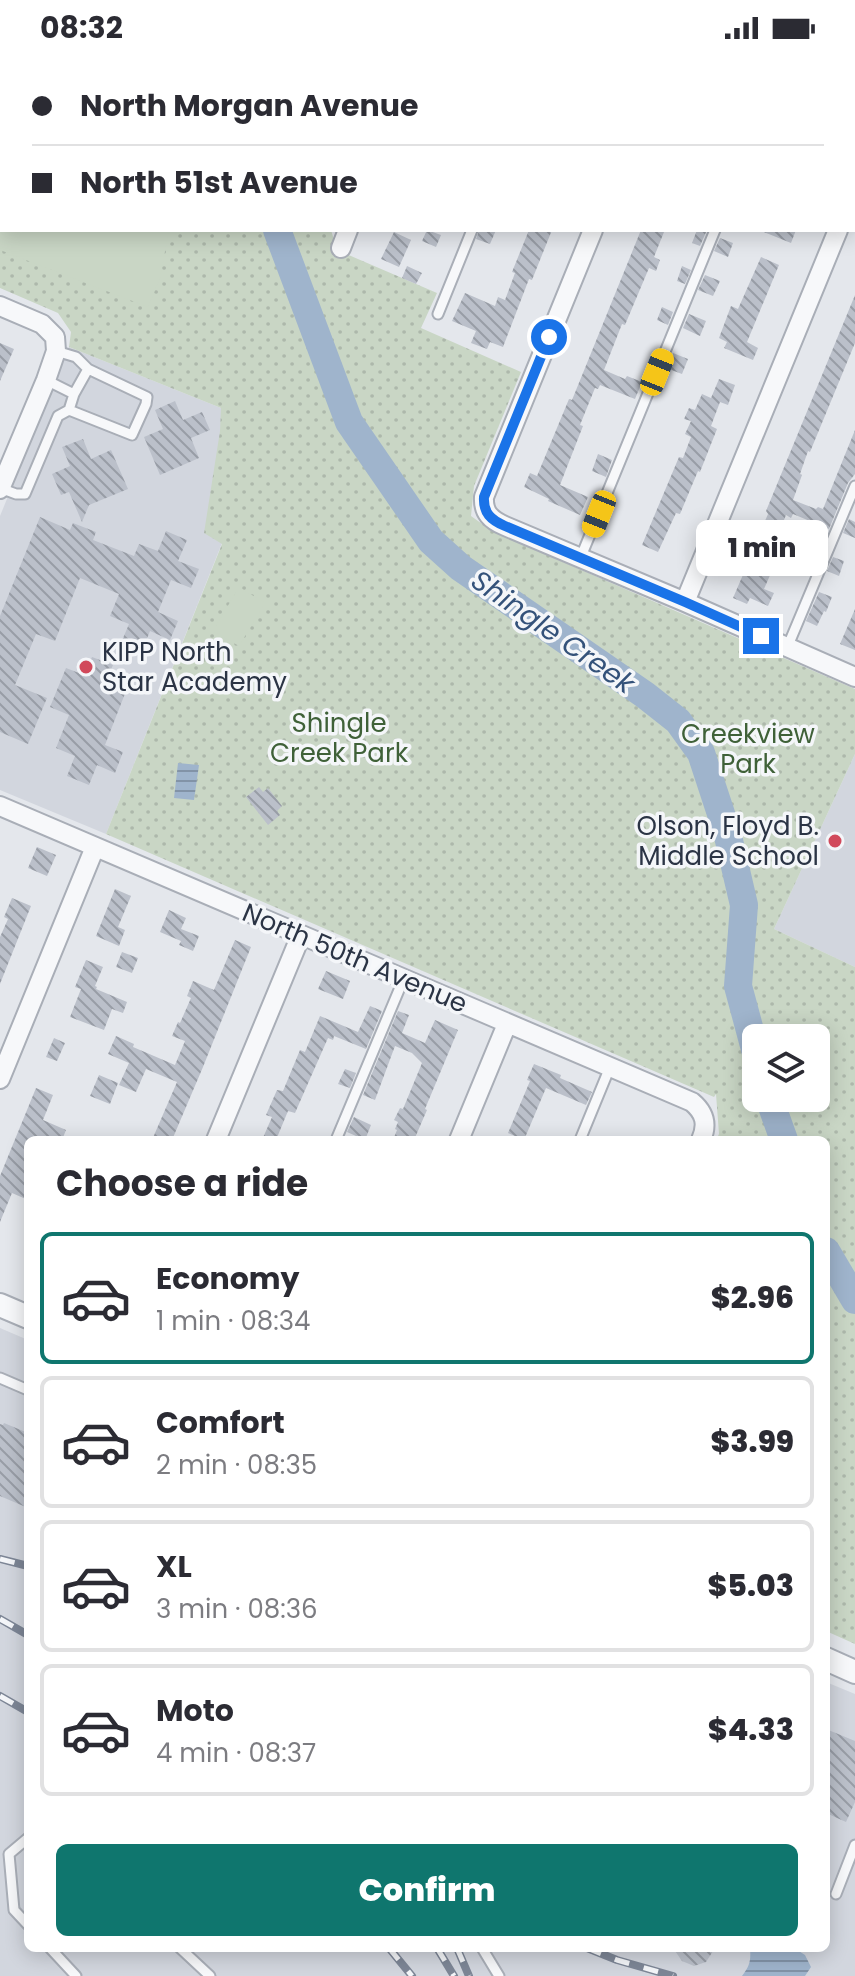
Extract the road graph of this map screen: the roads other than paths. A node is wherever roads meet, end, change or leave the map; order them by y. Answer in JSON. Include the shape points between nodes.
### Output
{"nodes":[{"id":1,"x":471,"y":232,"type":"edge"},
{"id":2,"x":592,"y":232,"type":"edge"},
{"id":3,"x":714,"y":232,"type":"edge"},
{"id":4,"x":837,"y":232,"type":"edge"},
{"id":5,"x":0,"y":306,"type":"edge"},
{"id":6,"x":438,"y":314,"type":"dead end"},
{"id":7,"x":55,"y":344,"type":"junction"},
{"id":8,"x":88,"y":369,"type":"junction"},
{"id":9,"x":46,"y":380,"type":"junction"},
{"id":10,"x":74,"y":394,"type":"junction"},
{"id":11,"x":69,"y":410,"type":"junction"},
{"id":12,"x":855,"y":486,"type":"edge"},
{"id":13,"x":0,"y":488,"type":"edge"},
{"id":14,"x":580,"y":559,"type":"junction"},
{"id":15,"x":685,"y":602,"type":"junction"},
{"id":16,"x":787,"y":648,"type":"junction"},
{"id":17,"x":855,"y":677,"type":"edge"},
{"id":18,"x":0,"y":806,"type":"edge"},
{"id":19,"x":95,"y":847,"type":"junction"},
{"id":20,"x":301,"y":935,"type":"junction"},
{"id":21,"x":404,"y":978,"type":"junction"},
{"id":22,"x":507,"y":1024,"type":"junction"},
{"id":23,"x":610,"y":1067,"type":"junction"},
{"id":24,"x":0,"y":1079,"type":"edge"},
{"id":25,"x":218,"y":1136,"type":"edge"},
{"id":26,"x":338,"y":1136,"type":"edge"},
{"id":27,"x":461,"y":1136,"type":"edge"},
{"id":28,"x":582,"y":1136,"type":"edge"},
{"id":29,"x":702,"y":1136,"type":"edge"},
{"id":30,"x":0,"y":1305,"type":"edge"},
{"id":31,"x":24,"y":1315,"type":"edge"},
{"id":32,"x":0,"y":1378,"type":"edge"},
{"id":33,"x":24,"y":1388,"type":"edge"},
{"id":34,"x":830,"y":1661,"type":"edge"},
{"id":35,"x":855,"y":1672,"type":"edge"},
{"id":36,"x":24,"y":1841,"type":"edge"},
{"id":37,"x":855,"y":1845,"type":"edge"},
{"id":38,"x":836,"y":1894,"type":"dead end"},
{"id":39,"x":24,"y":1921,"type":"edge"},
{"id":40,"x":54,"y":1952,"type":"edge"},
{"id":41,"x":184,"y":1952,"type":"edge"},
{"id":42,"x":484,"y":1952,"type":"edge"},
{"id":43,"x":76,"y":1976,"type":"edge"},
{"id":44,"x":210,"y":1976,"type":"edge"},
{"id":45,"x":499,"y":1976,"type":"edge"}],
"edges":[{"from":1,"to":6,"type":"lane"},
{"from":2,"to":14,"type":"street","via":[[483,507],[494,521]]},
{"from":3,"to":14,"type":"lane"},
{"from":4,"to":15,"type":"street"},
{"from":5,"to":7,"type":"street","via":[[42,324]]},
{"from":7,"to":8,"type":"lane"},
{"from":7,"to":9,"type":"street"},
{"from":8,"to":10,"type":"lane"},
{"from":8,"to":11,"type":"lane","via":[[147,397],[132,435]]},
{"from":9,"to":10,"type":"lane"},
{"from":9,"to":13,"type":"street"},
{"from":10,"to":11,"type":"lane"},
{"from":11,"to":13,"type":"lane","via":[[58,416],[25,494]]},
{"from":12,"to":16,"type":"lane"},
{"from":14,"to":15,"type":"street"},
{"from":15,"to":16,"type":"street"},
{"from":16,"to":17,"type":"street"},
{"from":18,"to":19,"type":"street","name":"North 50th Avenue"},
{"from":19,"to":20,"type":"street","name":"North 50th Avenue"},
{"from":19,"to":24,"type":"street"},
{"from":20,"to":21,"type":"street","name":"North 50th Avenue"},
{"from":20,"to":25,"type":"street"},
{"from":21,"to":22,"type":"street","name":"North 50th Avenue"},
{"from":21,"to":26,"type":"lane"},
{"from":22,"to":23,"type":"street","name":"North 50th Avenue"},
{"from":22,"to":27,"type":"street"},
{"from":23,"to":28,"type":"lane"},
{"from":23,"to":29,"type":"street","name":"North 50th Avenue","via":[[692,1102],[704,1117]]},
{"from":30,"to":31,"type":"street"},
{"from":32,"to":33,"type":"lane"},
{"from":34,"to":35,"type":"street"},
{"from":36,"to":39,"type":"lane","via":[[9,1854],[14,1910]]},
{"from":37,"to":38,"type":"lane"},
{"from":40,"to":43,"type":"lane"},
{"from":41,"to":44,"type":"lane"},
{"from":42,"to":45,"type":"lane"}]}
